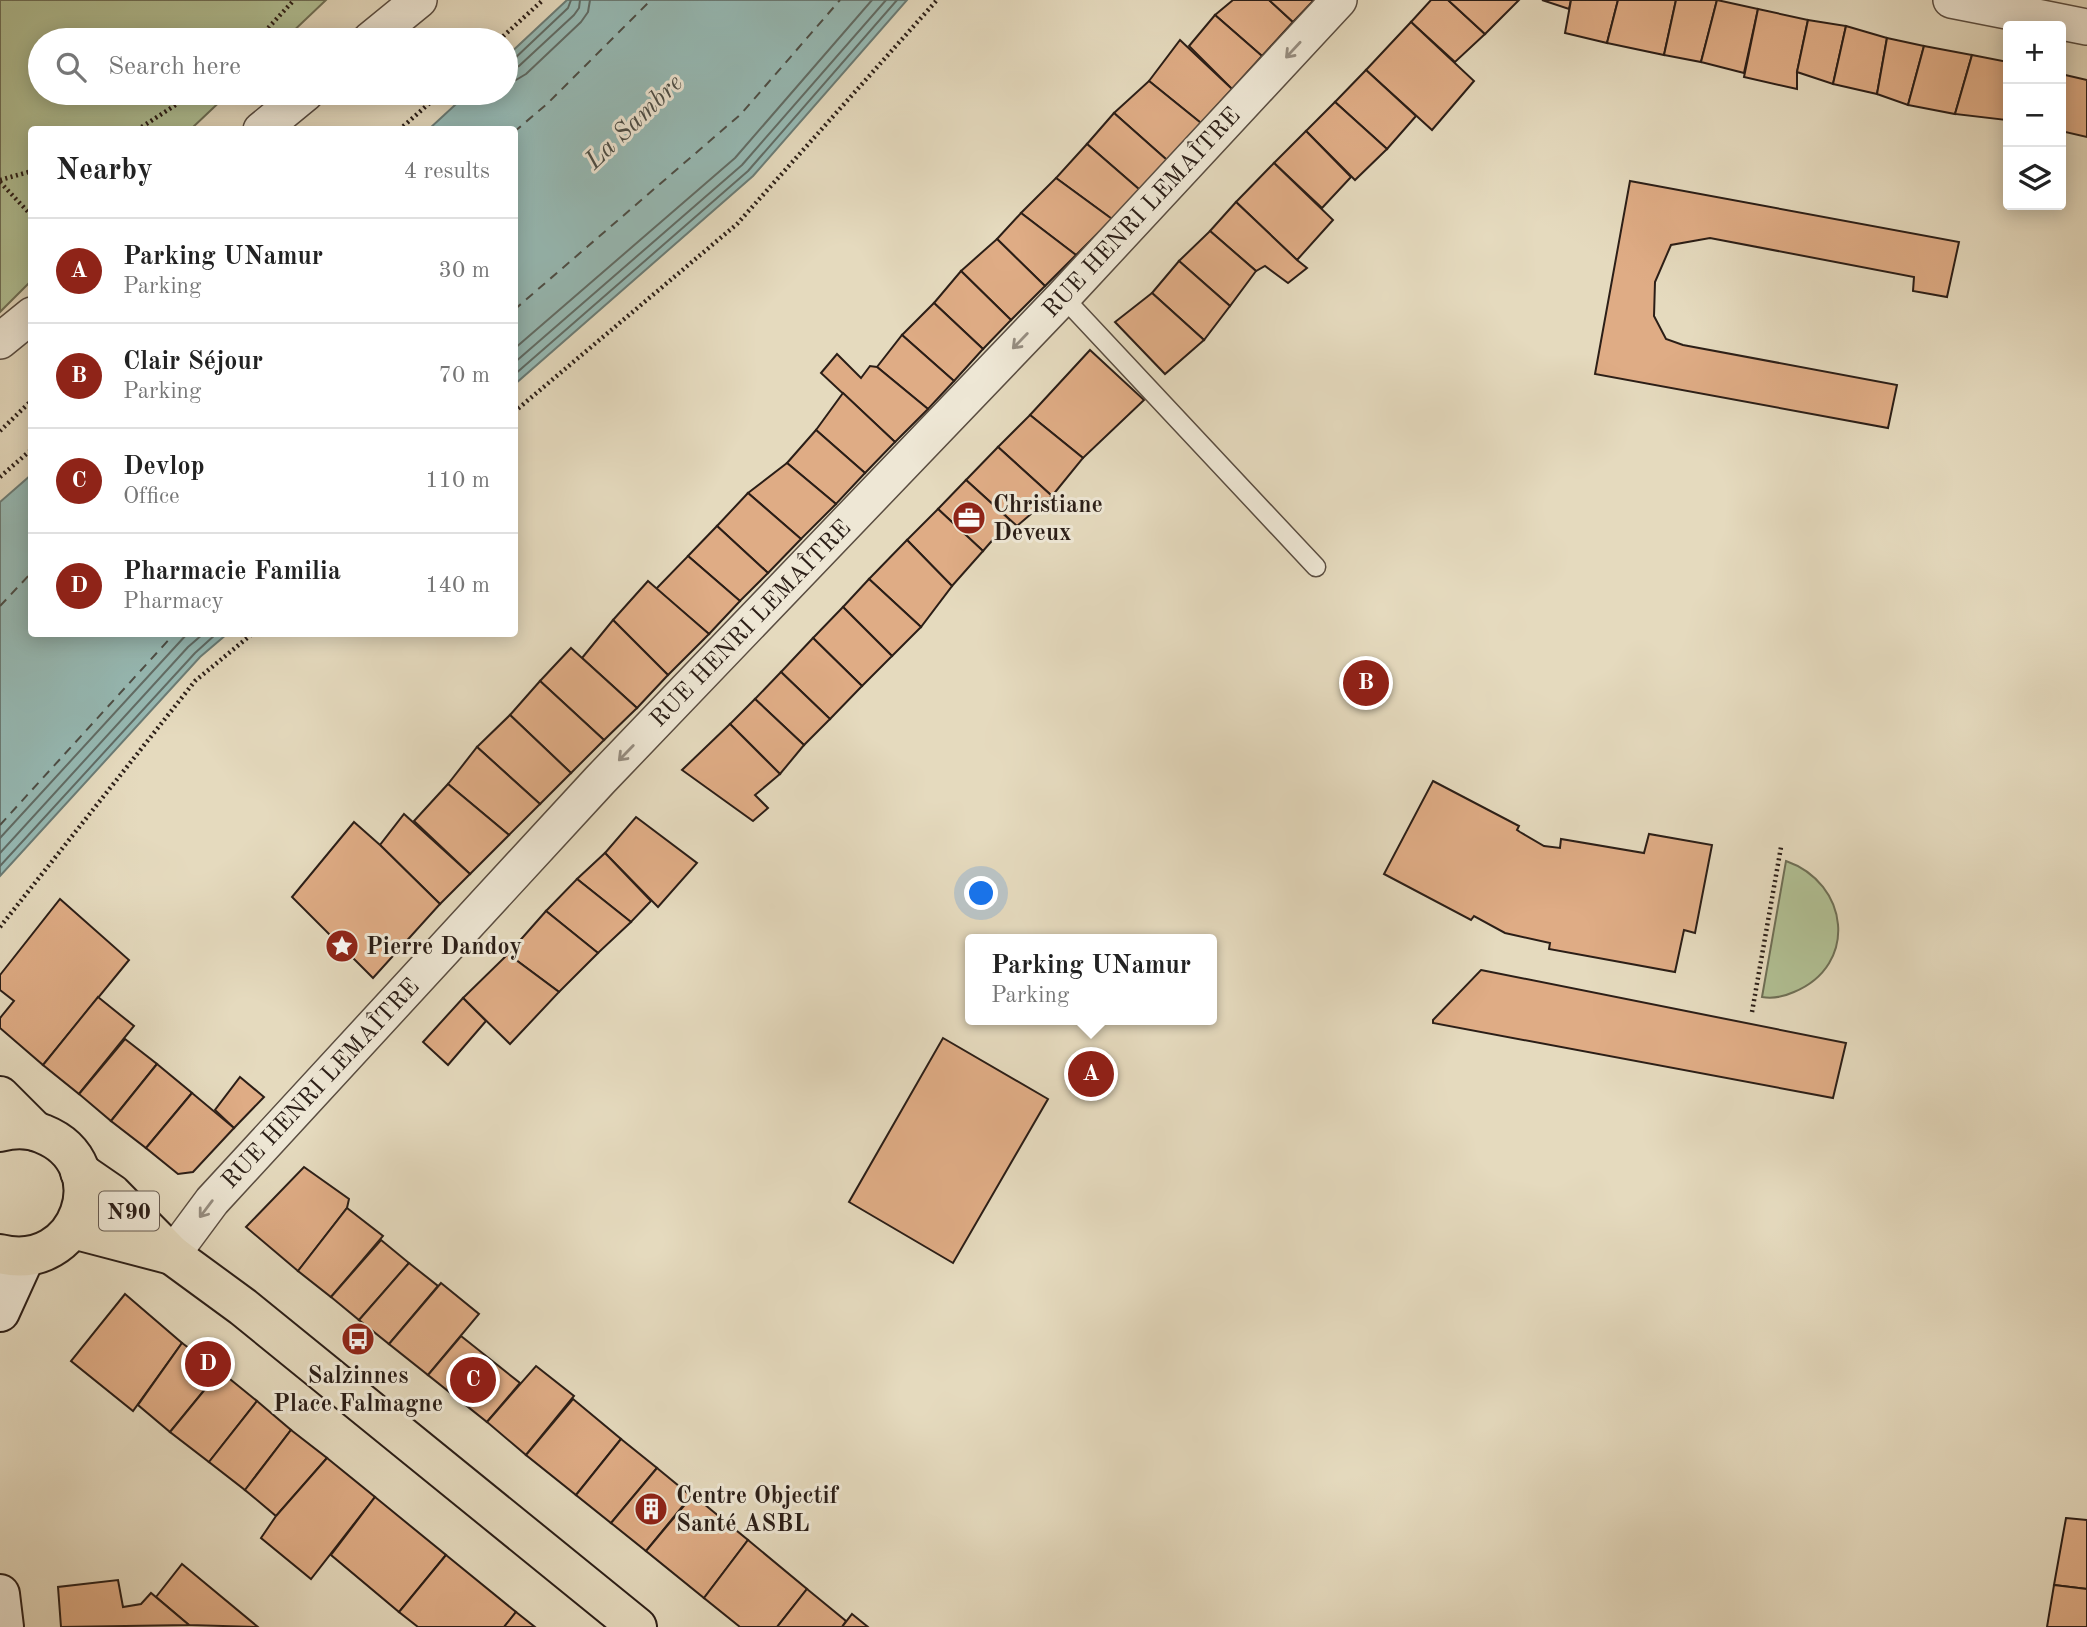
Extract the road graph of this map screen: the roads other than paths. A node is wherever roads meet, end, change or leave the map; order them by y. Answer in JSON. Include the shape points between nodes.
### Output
{"nodes":[{"id":1,"x":419,"y":0,"type":"edge"},
{"id":2,"x":1339,"y":0,"type":"edge"},
{"id":3,"x":1951,"y":0,"type":"edge"},
{"id":4,"x":2087,"y":27,"type":"edge"},
{"id":5,"x":385,"y":28,"type":"edge"},
{"id":6,"x":291,"y":105,"type":"edge"},
{"id":7,"x":266,"y":126,"type":"edge"},
{"id":8,"x":1063,"y":297,"type":"junction"},
{"id":9,"x":28,"y":318,"type":"edge"},
{"id":10,"x":0,"y":341,"type":"edge"},
{"id":11,"x":1317,"y":567,"type":"dead end"},
{"id":12,"x":0,"y":1096,"type":"edge"},
{"id":13,"x":18,"y":1131,"type":"edge"},
{"id":14,"x":80,"y":1172,"type":"junction"},
{"id":15,"x":73,"y":1228,"type":"junction"},
{"id":16,"x":13,"y":1255,"type":"edge"},
{"id":17,"x":172,"y":1255,"type":"junction"},
{"id":18,"x":0,"y":1312,"type":"edge"},
{"id":19,"x":0,"y":1594,"type":"edge"},
{"id":20,"x":4,"y":1627,"type":"edge"},
{"id":21,"x":637,"y":1627,"type":"edge"}],
"edges":[{"from":1,"to":5,"type":"street"},
{"from":2,"to":8,"type":"street","name":"RUE HENRI LEMAÎTRE","one_way":true},
{"from":3,"to":4,"type":"street"},
{"from":6,"to":7,"type":"street"},
{"from":8,"to":11,"type":"lane"},
{"from":8,"to":17,"type":"street","name":"RUE HENRI LEMAÎTRE","one_way":true,"via":[[600,780],[212,1201]]},
{"from":9,"to":10,"type":"street"},
{"from":12,"to":13,"type":"main road","number":"N90"},
{"from":13,"to":14,"type":"main road","number":"N90","via":[[50,1137],[63,1146]]},
{"from":14,"to":15,"type":"main road","number":"N90","via":[[83,1201]]},
{"from":14,"to":17,"type":"main road","number":"N90","via":[[112,1194]]},
{"from":15,"to":16,"type":"main road","number":"N90","via":[[39,1254]]},
{"from":15,"to":17,"type":"main road","number":"N90"},
{"from":16,"to":18,"type":"main road"},
{"from":17,"to":21,"type":"main road","number":"N90","via":[[243,1307]]},
{"from":19,"to":20,"type":"main road"}]}
